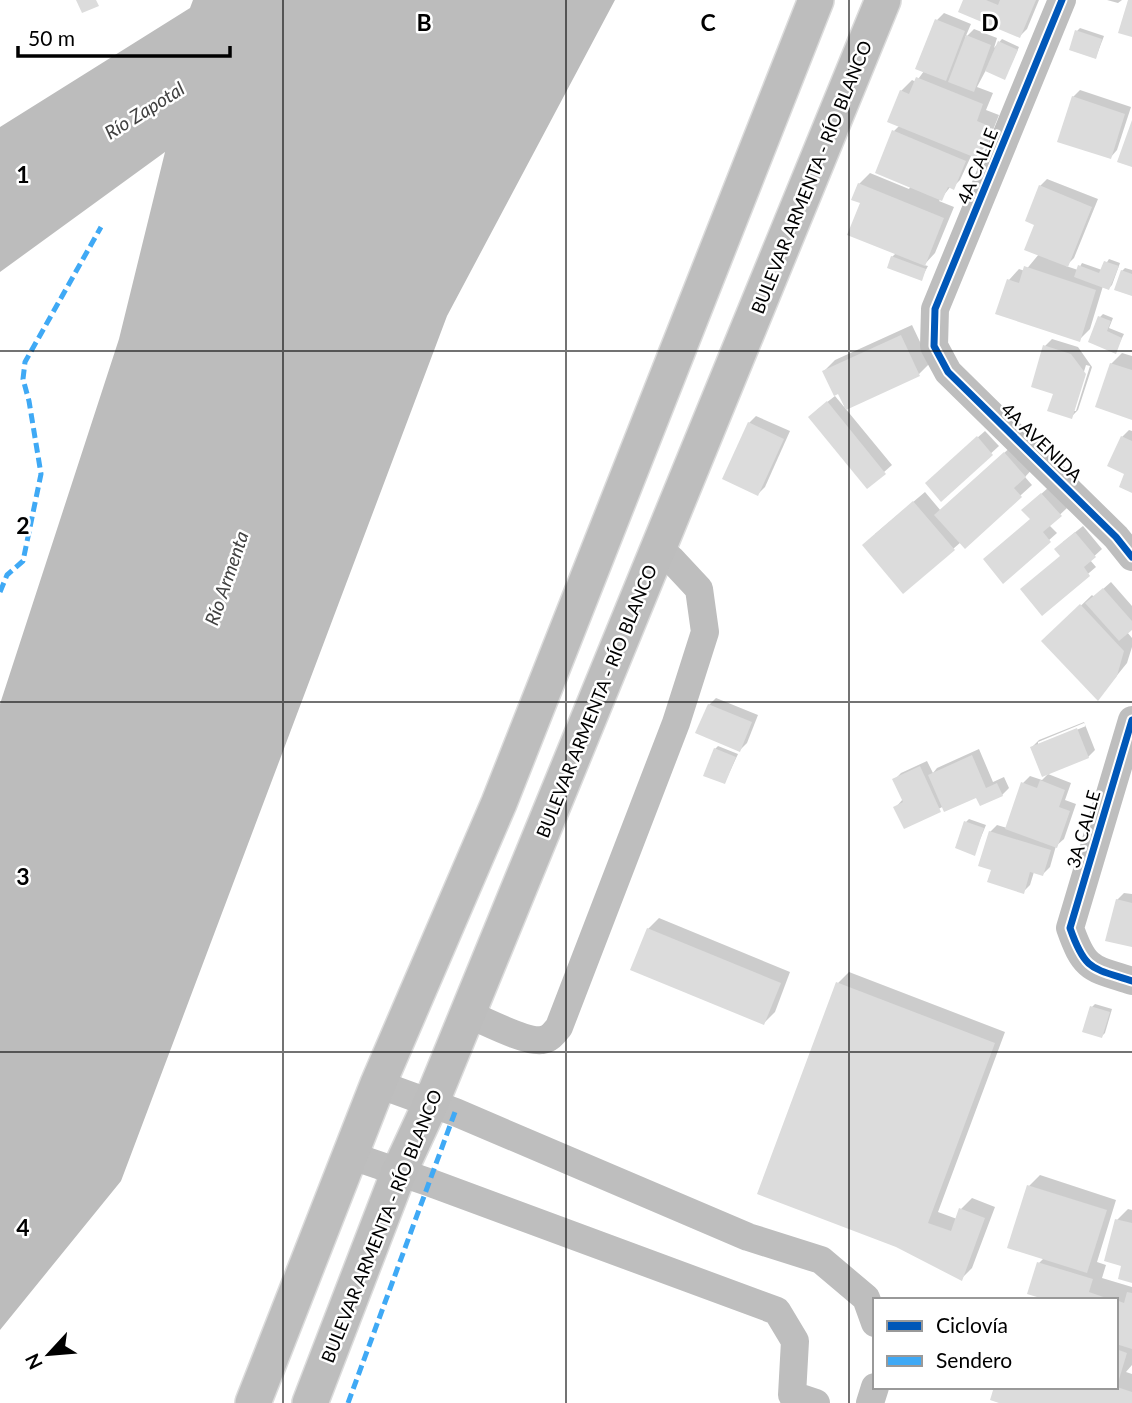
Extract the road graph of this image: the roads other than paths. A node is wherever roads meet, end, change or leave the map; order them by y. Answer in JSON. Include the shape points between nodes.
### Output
{"nodes":[{"id":1,"x":816,"y":0,"type":"edge"},
{"id":2,"x":1062,"y":0,"type":"edge"},
{"id":3,"x":877,"y":5,"type":"edge"},
{"id":4,"x":934,"y":346,"type":"joint"},
{"id":5,"x":656,"y":555,"type":"junction"},
{"id":6,"x":1132,"y":557,"type":"edge"},
{"id":7,"x":1130,"y":736,"type":"edge"},
{"id":8,"x":499,"y":803,"type":"junction"},
{"id":9,"x":1132,"y":981,"type":"edge"},
{"id":10,"x":468,"y":1014,"type":"junction"},
{"id":11,"x":378,"y":1084,"type":"junction"},
{"id":12,"x":431,"y":1103,"type":"junction"},
{"id":13,"x":349,"y":1156,"type":"junction"},
{"id":14,"x":399,"y":1172,"type":"junction"},
{"id":15,"x":873,"y":1317,"type":"edge"},
{"id":16,"x":283,"y":1325,"type":"junction"},
{"id":17,"x":253,"y":1403,"type":"edge"},
{"id":18,"x":277,"y":1403,"type":"edge"},
{"id":19,"x":310,"y":1403,"type":"edge"},
{"id":20,"x":816,"y":1403,"type":"edge"}],
"edges":[{"from":1,"to":8,"type":"main road"},
{"from":2,"to":4,"type":"street","name":"4A CALLE","via":[[935,309]]},
{"from":3,"to":5,"type":"main road","name":"BULEVAR ARMENTA - RÍO BLANCO"},
{"from":4,"to":6,"type":"street","name":"4A AVENIDA","via":[[948,372]]},
{"from":5,"to":10,"type":"main road","name":"BULEVAR ARMENTA - RÍO BLANCO"},
{"from":5,"to":10,"type":"street","via":[[671,559],[699,589],[705,632],[676,723],[559,1027],[551,1037],[536,1040]]},
{"from":7,"to":9,"type":"street","name":"3A CALLE","via":[[1070,928],[1090,967]]},
{"from":8,"to":10,"type":"main road","via":[[520,821],[460,982],[461,1006]]},
{"from":8,"to":11,"type":"main road"},
{"from":10,"to":12,"type":"main road","name":"BULEVAR ARMENTA - RÍO BLANCO"},
{"from":11,"to":12,"type":"street"},
{"from":11,"to":13,"type":"main road"},
{"from":12,"to":14,"type":"main road","name":"BULEVAR ARMENTA - RÍO BLANCO"},
{"from":12,"to":15,"type":"street","via":[[748,1237],[821,1260],[866,1298]]},
{"from":13,"to":14,"type":"street"},
{"from":13,"to":16,"type":"main road"},
{"from":14,"to":19,"type":"main road","name":"BULEVAR ARMENTA - RÍO BLANCO"},
{"from":14,"to":20,"type":"street","via":[[777,1311],[795,1341],[792,1395]]},
{"from":16,"to":17,"type":"main road"},
{"from":16,"to":18,"type":"main road","via":[[293,1341]]}]}
